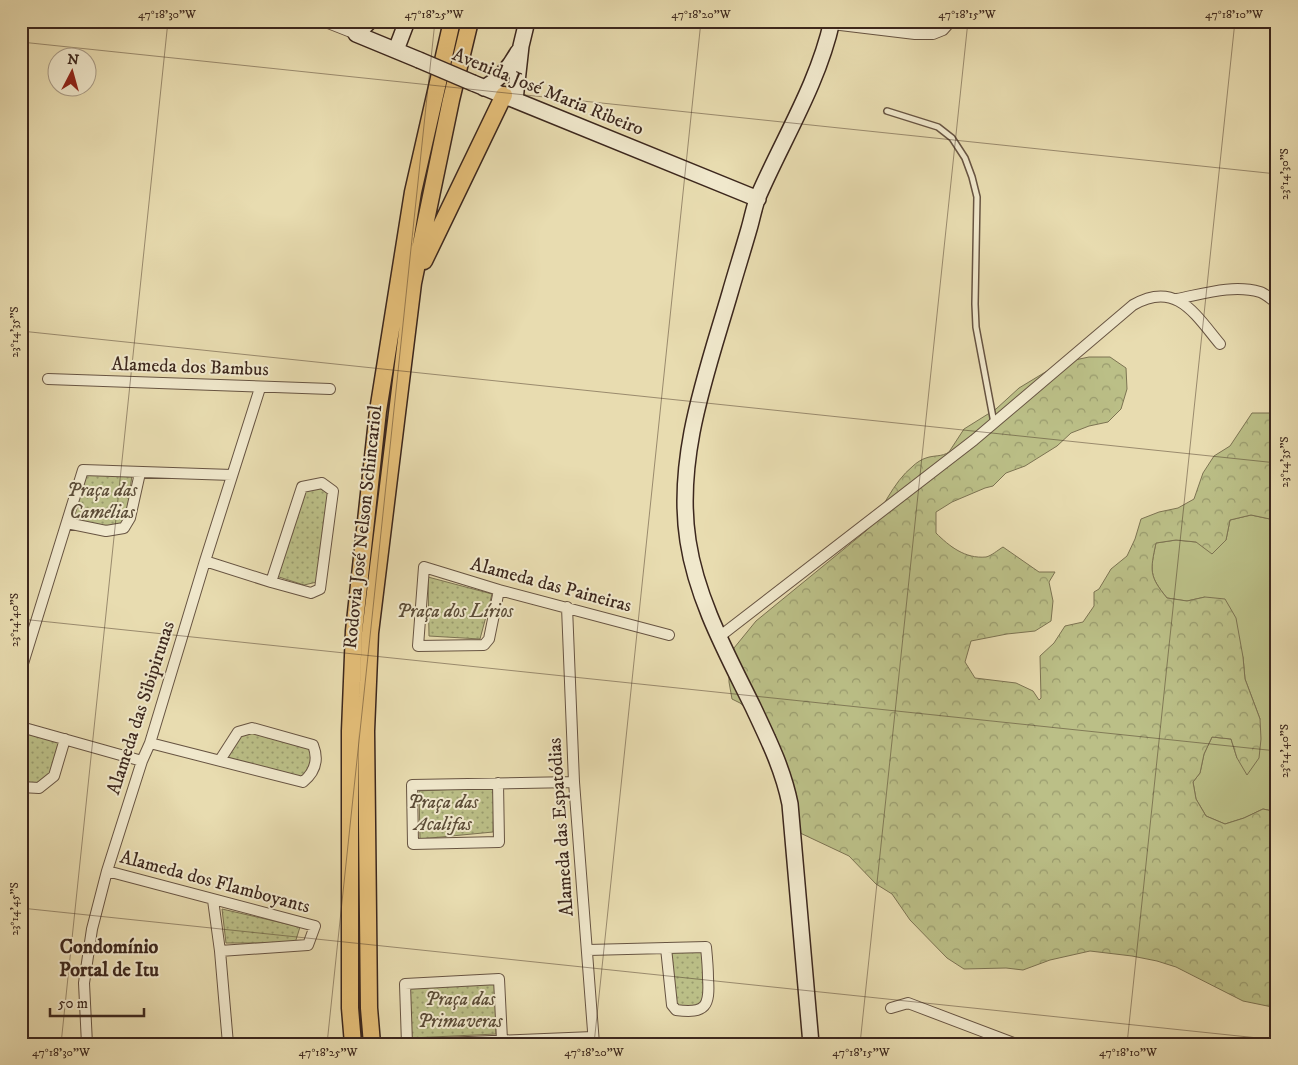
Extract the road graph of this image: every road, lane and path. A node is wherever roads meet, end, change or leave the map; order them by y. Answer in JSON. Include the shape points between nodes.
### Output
{"nodes":[{"id":1,"x":323,"y":21,"type":"edge"},
{"id":2,"x":370,"y":21,"type":"edge"},
{"id":3,"x":407,"y":21,"type":"edge"},
{"id":4,"x":452,"y":21,"type":"edge"},
{"id":5,"x":470,"y":21,"type":"edge"},
{"id":6,"x":527,"y":21,"type":"edge"},
{"id":7,"x":951,"y":21,"type":"edge"},
{"id":8,"x":829,"y":22,"type":"edge"},
{"id":9,"x":356,"y":34,"type":"junction"},
{"id":10,"x":521,"y":46,"type":"junction"},
{"id":11,"x":396,"y":50,"type":"junction"},
{"id":12,"x":478,"y":85,"type":"junction"},
{"id":13,"x":509,"y":97,"type":"junction"},
{"id":14,"x":887,"y":111,"type":"dead end"},
{"id":15,"x":758,"y":199,"type":"junction"},
{"id":16,"x":413,"y":283,"type":"junction"},
{"id":17,"x":1177,"y":299,"type":"junction"},
{"id":18,"x":1277,"y":303,"type":"edge"},
{"id":19,"x":1220,"y":344,"type":"dead end"},
{"id":20,"x":48,"y":379,"type":"dead end"},
{"id":21,"x":260,"y":388,"type":"junction"},
{"id":22,"x":330,"y":389,"type":"dead end"},
{"id":23,"x":994,"y":424,"type":"junction"},
{"id":24,"x":140,"y":473,"type":"junction"},
{"id":25,"x":232,"y":475,"type":"junction"},
{"id":26,"x":66,"y":523,"type":"junction"},
{"id":27,"x":205,"y":561,"type":"junction"},
{"id":28,"x":271,"y":582,"type":"junction"},
{"id":29,"x":499,"y":590,"type":"junction"},
{"id":30,"x":567,"y":607,"type":"junction"},
{"id":31,"x":669,"y":634,"type":"dead end"},
{"id":32,"x":719,"y":637,"type":"junction"},
{"id":33,"x":21,"y":670,"type":"edge"},
{"id":34,"x":21,"y":727,"type":"edge"},
{"id":35,"x":65,"y":739,"type":"junction"},
{"id":36,"x":150,"y":743,"type":"junction"},
{"id":37,"x":220,"y":760,"type":"junction"},
{"id":38,"x":142,"y":761,"type":"junction"},
{"id":39,"x":574,"y":782,"type":"junction"},
{"id":40,"x":498,"y":783,"type":"junction"},
{"id":41,"x":21,"y":786,"type":"edge"},
{"id":42,"x":107,"y":871,"type":"junction"},
{"id":43,"x":213,"y":900,"type":"junction"},
{"id":44,"x":666,"y":948,"type":"junction"},
{"id":45,"x":588,"y":950,"type":"junction"},
{"id":46,"x":220,"y":951,"type":"junction"},
{"id":47,"x":891,"y":1008,"type":"dead end"},
{"id":48,"x":502,"y":1040,"type":"junction"},
{"id":49,"x":593,"y":1040,"type":"edge"},
{"id":50,"x":1014,"y":1043,"type":"edge"},
{"id":51,"x":87,"y":1044,"type":"edge"},
{"id":52,"x":228,"y":1044,"type":"edge"},
{"id":53,"x":352,"y":1044,"type":"edge"},
{"id":54,"x":372,"y":1044,"type":"edge"},
{"id":55,"x":407,"y":1044,"type":"edge"},
{"id":56,"x":420,"y":1044,"type":"edge"},
{"id":57,"x":811,"y":1044,"type":"edge"}],
"edges":[{"from":1,"to":9,"type":"street","name":"Avenida José Maria Ribeiro"},
{"from":2,"to":9,"type":"main road"},
{"from":3,"to":11,"type":"main road"},
{"from":4,"to":53,"type":"main road","name":"Rodovia José Nelson Schincariol","via":[[413,192],[378,411],[354,631],[350,731]]},
{"from":5,"to":16,"type":"main road","name":"Rodovia José Nelson Schincariol"},
{"from":6,"to":10,"type":"main road"},
{"from":7,"to":8,"type":"street","via":[[943,30],[933,34]]},
{"from":8,"to":15,"type":"main road","via":[[818,68]]},
{"from":9,"to":11,"type":"main road","name":"Avenida José Maria Ribeiro"},
{"from":10,"to":12,"type":"main road","via":[[496,81]]},
{"from":10,"to":13,"type":"main road"},
{"from":11,"to":12,"type":"main road","name":"Avenida José Maria Ribeiro","bridge":true},
{"from":12,"to":13,"type":"main road","name":"Avenida José Maria Ribeiro"},
{"from":13,"to":15,"type":"main road","name":"Avenida José Maria Ribeiro"},
{"from":13,"to":16,"type":"main road","via":[[479,149]]},
{"from":14,"to":23,"type":"lane","via":[[938,127],[952,138],[972,177],[977,197],[976,327]]},
{"from":15,"to":32,"type":"main road","via":[[697,406],[686,480],[685,514],[693,566]]},
{"from":16,"to":54,"type":"main road","name":"Rodovia José Nelson Schincariol","via":[[370,633],[366,731]]},
{"from":17,"to":18,"type":"street","via":[[1231,289],[1262,293]]},
{"from":17,"to":19,"type":"street","via":[[1188,306]]},
{"from":17,"to":23,"type":"street","via":[[1160,296],[1133,305]]},
{"from":20,"to":21,"type":"street","name":"Alameda dos Bambus"},
{"from":21,"to":22,"type":"street","name":"Alameda dos Bambus"},
{"from":21,"to":25,"type":"street","name":"Alameda das Sibipirunas"},
{"from":23,"to":32,"type":"street"},
{"from":24,"to":25,"type":"street"},
{"from":24,"to":26,"type":"street","via":[[83,470]]},
{"from":24,"to":26,"type":"street","via":[[130,518],[124,528],[106,531]]},
{"from":25,"to":27,"type":"street","name":"Alameda das Sibipirunas"},
{"from":26,"to":33,"type":"street"},
{"from":27,"to":28,"type":"street"},
{"from":27,"to":36,"type":"street","name":"Alameda das Sibipirunas"},
{"from":28,"to":28,"type":"street","via":[[311,592],[320,589],[333,491],[322,483],[302,487]]},
{"from":29,"to":29,"type":"street","name":"Alameda das Paineiras","via":[[424,567],[418,646],[484,645],[489,639]]},
{"from":29,"to":30,"type":"street","name":"Alameda das Paineiras"},
{"from":30,"to":31,"type":"street","name":"Alameda das Paineiras"},
{"from":30,"to":39,"type":"street","name":"Alameda das Espatódias"},
{"from":32,"to":57,"type":"main road","via":[[786,785]]},
{"from":34,"to":35,"type":"street"},
{"from":35,"to":38,"type":"street"},
{"from":35,"to":41,"type":"street","via":[[54,776],[39,788]]},
{"from":36,"to":37,"type":"street"},
{"from":36,"to":38,"type":"street","name":"Alameda das Sibipirunas"},
{"from":37,"to":37,"type":"street","via":[[303,782],[315,768],[315,750],[313,745],[252,728],[238,732]]},
{"from":38,"to":42,"type":"street","name":"Alameda das Sibipirunas"},
{"from":39,"to":40,"type":"street"},
{"from":39,"to":45,"type":"street","name":"Alameda das Espatódias"},
{"from":40,"to":40,"type":"street","via":[[412,785],[413,844],[499,842]]},
{"from":42,"to":43,"type":"street","name":"Alameda dos Flamboyants"},
{"from":42,"to":51,"type":"street","name":"Alameda das Sibipirunas","via":[[92,929],[84,983]]},
{"from":43,"to":46,"type":"street"},
{"from":43,"to":46,"type":"street","name":"Alameda dos Flamboyants","via":[[315,926],[308,945]]},
{"from":44,"to":44,"type":"street","via":[[706,947],[710,997],[700,1009],[688,1012],[676,1010],[672,1005]]},
{"from":44,"to":45,"type":"street"},
{"from":45,"to":49,"type":"street","name":"Alameda das Espatódias"},
{"from":46,"to":52,"type":"street"},
{"from":47,"to":50,"type":"street","via":[[908,1003]]},
{"from":48,"to":49,"type":"street"},
{"from":48,"to":55,"type":"street","via":[[499,979],[405,984]]},
{"from":48,"to":56,"type":"street"}]}
